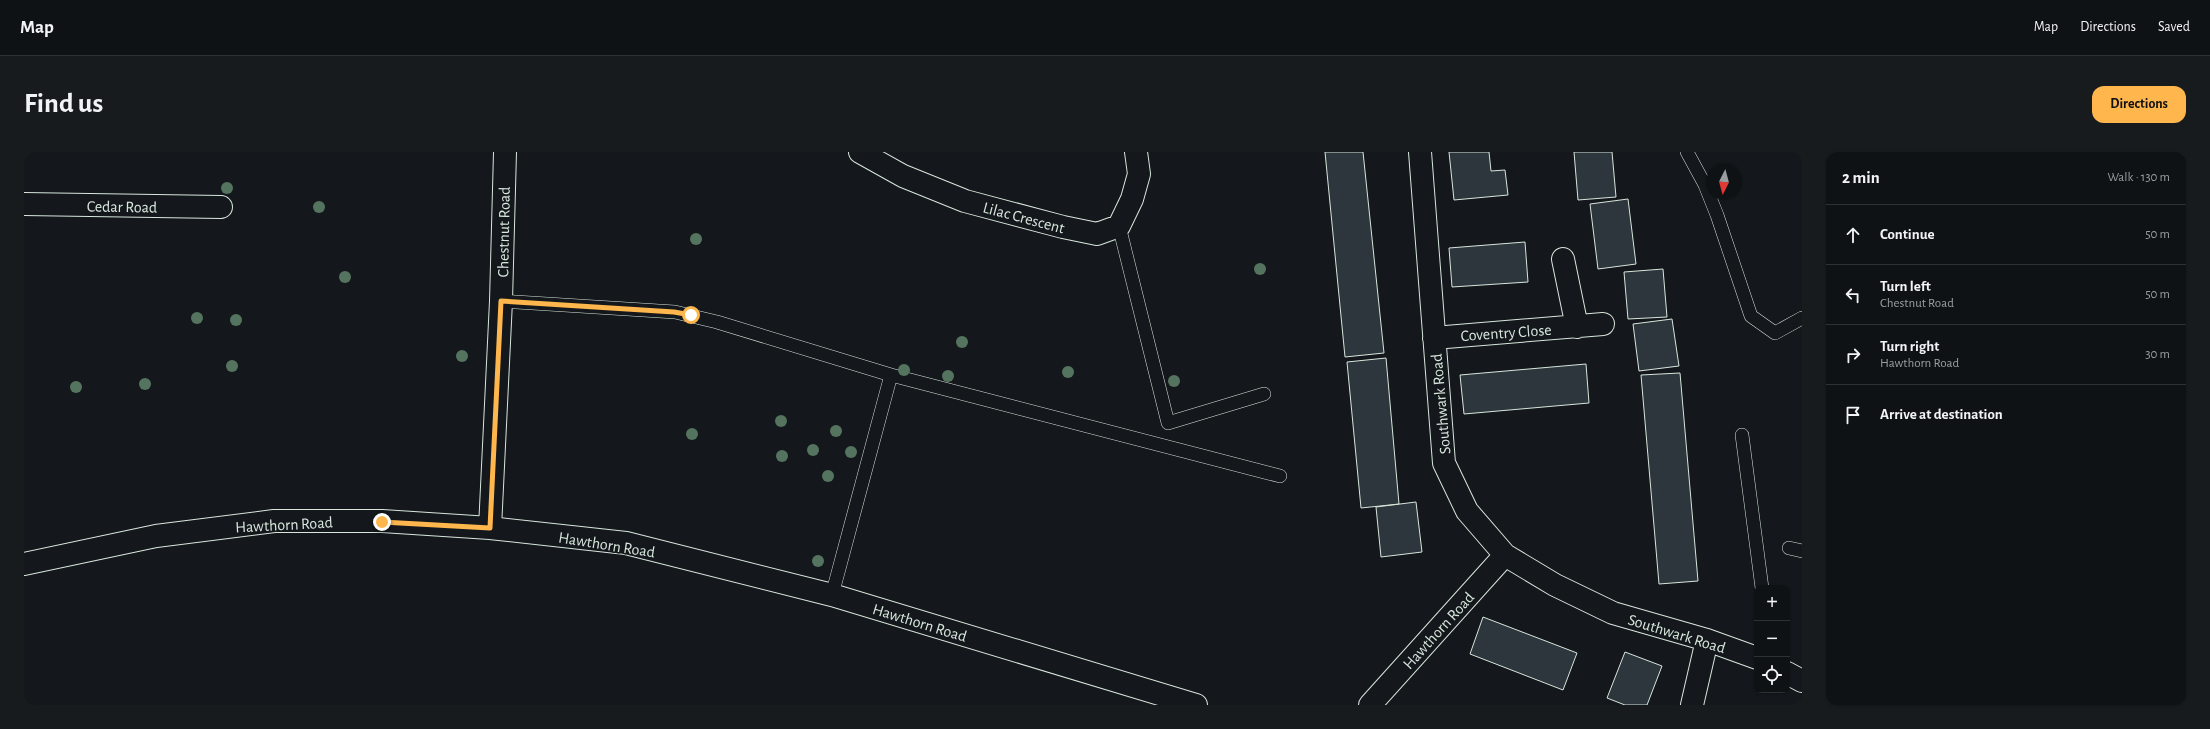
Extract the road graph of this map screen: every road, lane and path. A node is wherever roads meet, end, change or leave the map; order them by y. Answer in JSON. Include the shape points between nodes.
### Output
{"nodes":[{"id":1,"x":504,"y":152,"type":"edge"},
{"id":2,"x":860,"y":152,"type":"edge"},
{"id":3,"x":1136,"y":152,"type":"edge"},
{"id":4,"x":1420,"y":152,"type":"edge"},
{"id":5,"x":1687,"y":152,"type":"edge"},
{"id":6,"x":24,"y":204,"type":"edge"},
{"id":7,"x":221,"y":207,"type":"dead end"},
{"id":8,"x":1119,"y":226,"type":"junction"},
{"id":9,"x":1563,"y":259,"type":"dead end"},
{"id":10,"x":501,"y":301,"type":"junction"},
{"id":11,"x":1802,"y":318,"type":"edge"},
{"id":12,"x":1603,"y":324,"type":"dead end"},
{"id":13,"x":1577,"y":327,"type":"junction"},
{"id":14,"x":1434,"y":338,"type":"junction"},
{"id":15,"x":891,"y":375,"type":"junction"},
{"id":16,"x":1264,"y":394,"type":"dead end"},
{"id":17,"x":1742,"y":435,"type":"dead end"},
{"id":18,"x":1280,"y":476,"type":"dead end"},
{"id":19,"x":490,"y":528,"type":"junction"},
{"id":20,"x":1505,"y":555,"type":"junction"},
{"id":21,"x":24,"y":564,"type":"edge"},
{"id":22,"x":1762,"y":585,"type":"edge"},
{"id":23,"x":832,"y":595,"type":"junction"},
{"id":24,"x":1707,"y":640,"type":"junction"},
{"id":25,"x":1754,"y":657,"type":"edge"},
{"id":26,"x":1790,"y":674,"type":"edge"},
{"id":27,"x":1802,"y":680,"type":"edge"},
{"id":28,"x":1196,"y":705,"type":"edge"},
{"id":29,"x":1370,"y":705,"type":"edge"},
{"id":30,"x":1692,"y":705,"type":"edge"}],
"edges":[{"from":1,"to":10,"type":"street","name":"Chestnut Road"},
{"from":2,"to":8,"type":"street","name":"Lilac Crescent","via":[[903,176],[965,201],[1097,234]]},
{"from":3,"to":8,"type":"street","via":[[1139,174],[1132,199]]},
{"from":4,"to":14,"type":"street","name":"Southwark Road"},
{"from":5,"to":11,"type":"lane","via":[[1705,185],[1717,215],[1751,316],[1774,333]]},
{"from":6,"to":7,"type":"street","name":"Cedar Road"},
{"from":8,"to":16,"type":"lane","via":[[1168,423]]},
{"from":9,"to":13,"type":"street"},
{"from":10,"to":15,"type":"lane","via":[[686,314]]},
{"from":10,"to":19,"type":"street","name":"Chestnut Road"},
{"from":12,"to":13,"type":"street","name":"Coventry Close"},
{"from":13,"to":14,"type":"street","name":"Coventry Close"},
{"from":14,"to":20,"type":"street","name":"Southwark Road","via":[[1444,463],[1468,511]]},
{"from":15,"to":18,"type":"lane"},
{"from":15,"to":23,"type":"lane"},
{"from":17,"to":22,"type":"lane"},
{"from":19,"to":21,"type":"street","name":"Hawthorn Road","via":[[382,522],[274,521],[156,536]]},
{"from":19,"to":23,"type":"street","name":"Hawthorn Road","via":[[626,543]]},
{"from":20,"to":24,"type":"street","name":"Southwark Road","via":[[1555,586],[1613,614]]},
{"from":20,"to":29,"type":"street","name":"Hawthorn Road"},
{"from":23,"to":28,"type":"street","name":"Hawthorn Road"},
{"from":24,"to":25,"type":"street","name":"Southwark Road"},
{"from":24,"to":30,"type":"street"},
{"from":26,"to":27,"type":"street"}]}
